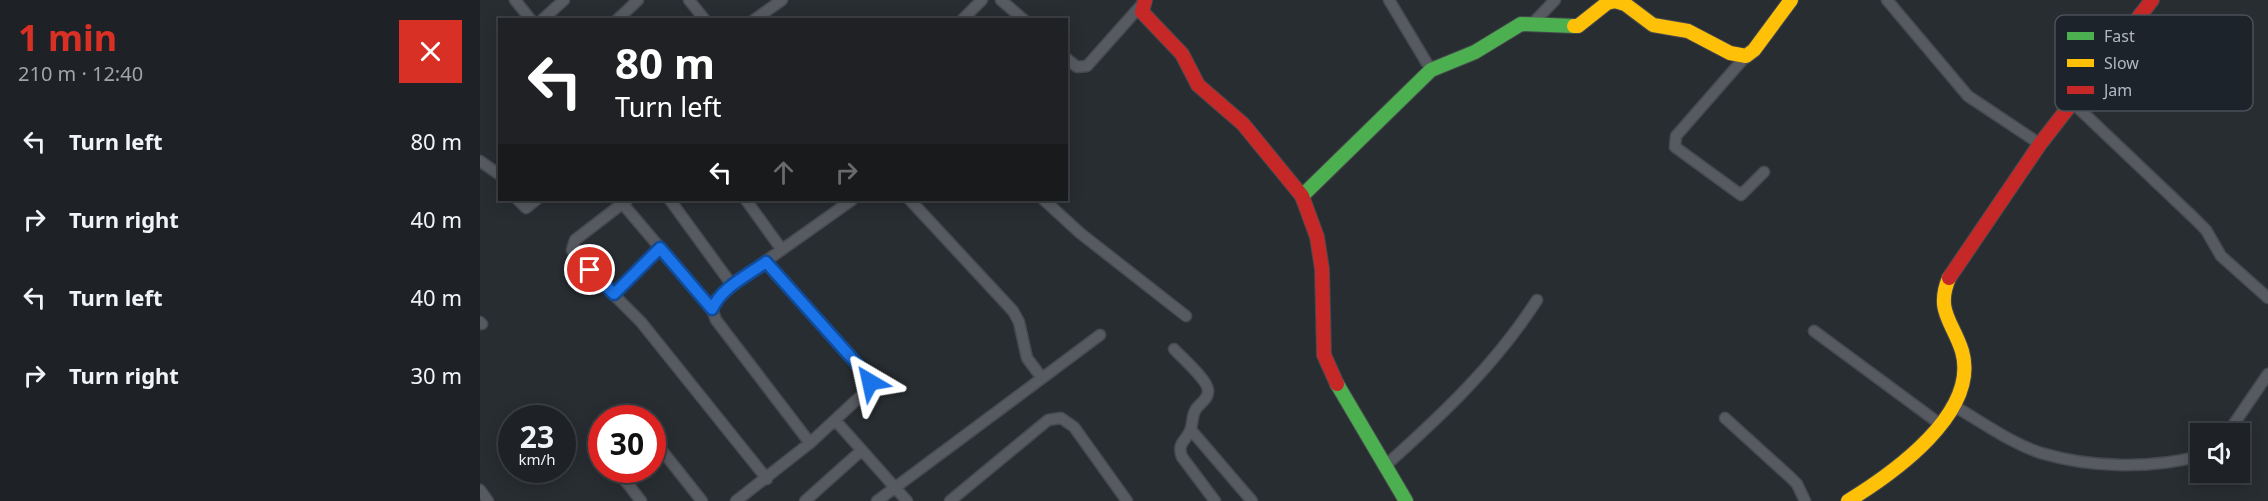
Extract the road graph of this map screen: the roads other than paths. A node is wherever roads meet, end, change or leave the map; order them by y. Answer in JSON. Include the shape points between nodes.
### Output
{"nodes":[{"id":1,"x":515,"y":0,"type":"edge"},
{"id":2,"x":564,"y":0,"type":"edge"},
{"id":3,"x":638,"y":0,"type":"edge"},
{"id":4,"x":689,"y":0,"type":"edge"},
{"id":5,"x":782,"y":0,"type":"edge"},
{"id":6,"x":982,"y":0,"type":"edge"},
{"id":7,"x":1001,"y":0,"type":"edge"},
{"id":8,"x":1389,"y":0,"type":"edge"},
{"id":9,"x":1555,"y":0,"type":"edge"},
{"id":10,"x":1791,"y":0,"type":"edge"},
{"id":11,"x":1887,"y":0,"type":"edge"},
{"id":12,"x":1145,"y":1,"type":"edge"},
{"id":13,"x":2149,"y":1,"type":"edge"},
{"id":14,"x":2139,"y":15,"type":"edge"},
{"id":15,"x":529,"y":18,"type":"edge"},
{"id":16,"x":544,"y":18,"type":"edge"},
{"id":17,"x":619,"y":18,"type":"edge"},
{"id":18,"x":703,"y":18,"type":"edge"},
{"id":19,"x":757,"y":18,"type":"edge"},
{"id":20,"x":964,"y":18,"type":"edge"},
{"id":21,"x":1022,"y":18,"type":"edge"},
{"id":22,"x":1533,"y":23,"type":"junction"},
{"id":23,"x":1746,"y":56,"type":"junction"},
{"id":24,"x":1068,"y":60,"type":"edge"},
{"id":25,"x":1431,"y":70,"type":"junction"},
{"id":26,"x":2067,"y":111,"type":"edge"},
{"id":27,"x":2081,"y":111,"type":"edge"},
{"id":28,"x":2040,"y":144,"type":"junction"},
{"id":29,"x":480,"y":161,"type":"edge"},
{"id":30,"x":1764,"y":172,"type":"dead end"},
{"id":31,"x":498,"y":174,"type":"edge"},
{"id":32,"x":1302,"y":196,"type":"junction"},
{"id":33,"x":519,"y":201,"type":"edge"},
{"id":34,"x":535,"y":201,"type":"edge"},
{"id":35,"x":625,"y":201,"type":"edge"},
{"id":36,"x":670,"y":201,"type":"edge"},
{"id":37,"x":747,"y":201,"type":"edge"},
{"id":38,"x":851,"y":201,"type":"edge"},
{"id":39,"x":911,"y":201,"type":"edge"},
{"id":40,"x":1045,"y":201,"type":"edge"},
{"id":41,"x":660,"y":248,"type":"junction"},
{"id":42,"x":782,"y":250,"type":"junction"},
{"id":43,"x":766,"y":262,"type":"junction"},
{"id":44,"x":732,"y":285,"type":"junction"},
{"id":45,"x":614,"y":294,"type":"junction"},
{"id":46,"x":2268,"y":298,"type":"edge"},
{"id":47,"x":1537,"y":300,"type":"dead end"},
{"id":48,"x":712,"y":309,"type":"junction"},
{"id":49,"x":1186,"y":316,"type":"dead end"},
{"id":50,"x":1814,"y":331,"type":"dead end"},
{"id":51,"x":1100,"y":335,"type":"dead end"},
{"id":52,"x":1174,"y":349,"type":"dead end"},
{"id":53,"x":2268,"y":374,"type":"edge"},
{"id":54,"x":1042,"y":378,"type":"junction"},
{"id":55,"x":1952,"y":405,"type":"junction"},
{"id":56,"x":1725,"y":418,"type":"dead end"},
{"id":57,"x":835,"y":420,"type":"junction"},
{"id":58,"x":2234,"y":423,"type":"edge"},
{"id":59,"x":1940,"y":424,"type":"junction"},
{"id":60,"x":1191,"y":430,"type":"junction"},
{"id":61,"x":810,"y":443,"type":"junction"},
{"id":62,"x":862,"y":450,"type":"junction"},
{"id":63,"x":666,"y":456,"type":"edge"},
{"id":64,"x":2190,"y":458,"type":"edge"},
{"id":65,"x":1386,"y":465,"type":"junction"},
{"id":66,"x":767,"y":479,"type":"junction"},
{"id":67,"x":627,"y":483,"type":"edge"},
{"id":68,"x":896,"y":487,"type":"junction"},
{"id":69,"x":480,"y":490,"type":"edge"},
{"id":70,"x":488,"y":501,"type":"edge"},
{"id":71,"x":641,"y":501,"type":"edge"},
{"id":72,"x":702,"y":501,"type":"edge"},
{"id":73,"x":736,"y":501,"type":"edge"},
{"id":74,"x":804,"y":501,"type":"edge"},
{"id":75,"x":877,"y":501,"type":"edge"},
{"id":76,"x":907,"y":501,"type":"edge"},
{"id":77,"x":950,"y":501,"type":"edge"},
{"id":78,"x":1127,"y":501,"type":"edge"},
{"id":79,"x":1215,"y":501,"type":"edge"},
{"id":80,"x":1252,"y":501,"type":"edge"},
{"id":81,"x":1406,"y":501,"type":"edge"},
{"id":82,"x":1805,"y":501,"type":"edge"},
{"id":83,"x":1848,"y":501,"type":"edge"}],
"edges":[{"from":1,"to":15,"type":"street"},
{"from":2,"to":16,"type":"street"},
{"from":3,"to":17,"type":"street"},
{"from":4,"to":18,"type":"street"},
{"from":5,"to":19,"type":"street"},
{"from":6,"to":20,"type":"street"},
{"from":7,"to":21,"type":"street"},
{"from":8,"to":25,"type":"street"},
{"from":9,"to":22,"type":"street"},
{"from":10,"to":23,"type":"street"},
{"from":11,"to":28,"type":"street","via":[[1968,96]]},
{"from":12,"to":24,"type":"street","via":[[1087,66],[1077,68]]},
{"from":12,"to":32,"type":"street","via":[[1142,12],[1182,54],[1198,85],[1243,124]]},
{"from":13,"to":14,"type":"street"},
{"from":22,"to":23,"type":"street","via":[[1578,26],[1615,1],[1653,25],[1688,31]]},
{"from":22,"to":25,"type":"street","via":[[1521,24],[1475,52]]},
{"from":23,"to":30,"type":"street","via":[[1676,136],[1675,147],[1741,195]]},
{"from":25,"to":32,"type":"street"},
{"from":26,"to":28,"type":"street"},
{"from":27,"to":46,"type":"street","via":[[2193,217],[2221,256]]},
{"from":28,"to":55,"type":"street","via":[[1952,270],[1942,291],[1941,305],[1963,355],[1965,372]]},
{"from":29,"to":31,"type":"street"},
{"from":32,"to":65,"type":"street","via":[[1317,237],[1322,269],[1324,355],[1343,396]]},
{"from":33,"to":34,"type":"street","via":[[526,208]]},
{"from":35,"to":41,"type":"street"},
{"from":35,"to":45,"type":"street","via":[[575,240],[572,250]]},
{"from":36,"to":44,"type":"street"},
{"from":37,"to":42,"type":"street"},
{"from":38,"to":42,"type":"street"},
{"from":39,"to":54,"type":"street","via":[[1013,311],[1027,358]]},
{"from":40,"to":49,"type":"street"},
{"from":41,"to":45,"type":"street"},
{"from":41,"to":48,"type":"street"},
{"from":42,"to":43,"type":"street"},
{"from":43,"to":44,"type":"street"},
{"from":43,"to":57,"type":"street","via":[[870,382],[865,392]]},
{"from":44,"to":48,"type":"street"},
{"from":45,"to":66,"type":"street"},
{"from":47,"to":65,"type":"street","via":[[1468,388]]},
{"from":48,"to":61,"type":"street","via":[[716,320]]},
{"from":50,"to":59,"type":"street"},
{"from":51,"to":54,"type":"street"},
{"from":52,"to":60,"type":"street","via":[[1209,391],[1196,409]]},
{"from":53,"to":58,"type":"street"},
{"from":54,"to":68,"type":"street"},
{"from":55,"to":59,"type":"street"},
{"from":55,"to":64,"type":"street","via":[[2050,455],[2123,464]]},
{"from":56,"to":82,"type":"street","via":[[1790,477]]},
{"from":57,"to":61,"type":"street"},
{"from":57,"to":62,"type":"street"},
{"from":59,"to":83,"type":"street","via":[[1899,466]]},
{"from":60,"to":79,"type":"street","via":[[1179,449]]},
{"from":60,"to":80,"type":"street"},
{"from":61,"to":66,"type":"street"},
{"from":62,"to":68,"type":"street"},
{"from":62,"to":74,"type":"street"},
{"from":63,"to":72,"type":"street"},
{"from":65,"to":81,"type":"street"},
{"from":66,"to":73,"type":"street"},
{"from":67,"to":71,"type":"street"},
{"from":68,"to":75,"type":"street"},
{"from":68,"to":76,"type":"street"},
{"from":69,"to":70,"type":"street"},
{"from":77,"to":78,"type":"street","via":[[1048,420],[1061,418],[1074,427]]}]}
